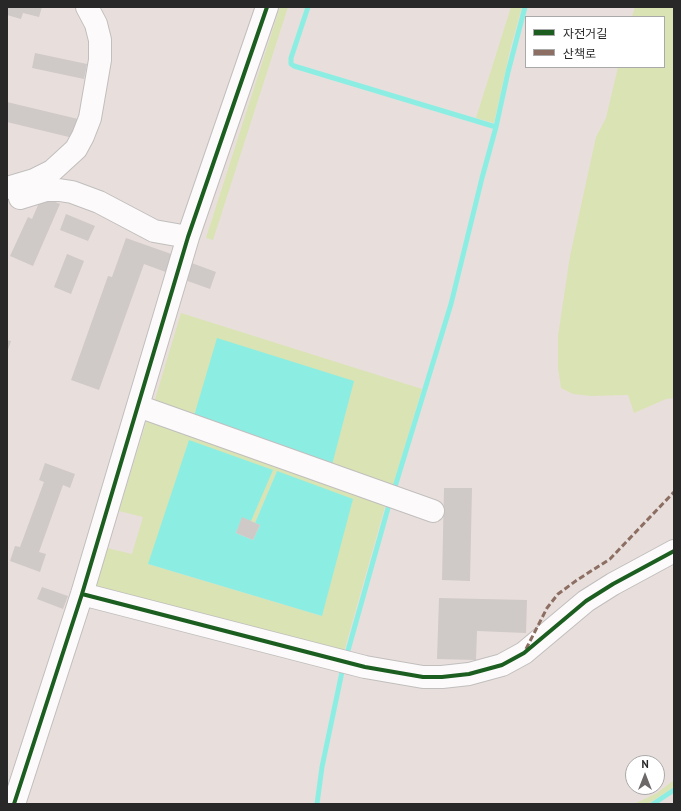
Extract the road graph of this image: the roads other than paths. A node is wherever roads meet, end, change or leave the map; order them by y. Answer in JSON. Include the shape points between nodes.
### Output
{"nodes":[{"id":1,"x":88,"y":7,"type":"edge"},
{"id":2,"x":267,"y":7,"type":"edge"},
{"id":3,"x":7,"y":188,"type":"edge"},
{"id":4,"x":7,"y":202,"type":"edge"},
{"id":5,"x":188,"y":237,"type":"junction"},
{"id":6,"x":138,"y":406,"type":"junction"},
{"id":7,"x":433,"y":511,"type":"dead end"},
{"id":8,"x":674,"y":551,"type":"edge"},
{"id":9,"x":82,"y":594,"type":"junction"},
{"id":10,"x":14,"y":804,"type":"edge"}],
"edges":[{"from":1,"to":3,"type":"street","via":[[100,40],[100,60],[90,118],[83,136],[76,149],[52,171],[34,180]]},
{"from":2,"to":5,"type":"street"},
{"from":4,"to":5,"type":"street","via":[[46,190],[72,192],[100,202],[154,231]]},
{"from":5,"to":6,"type":"street"},
{"from":6,"to":7,"type":"street"},
{"from":6,"to":9,"type":"street"},
{"from":8,"to":9,"type":"street","via":[[586,601],[524,653],[502,665],[469,674],[442,677],[423,677],[365,666]]},
{"from":9,"to":10,"type":"street"}]}
